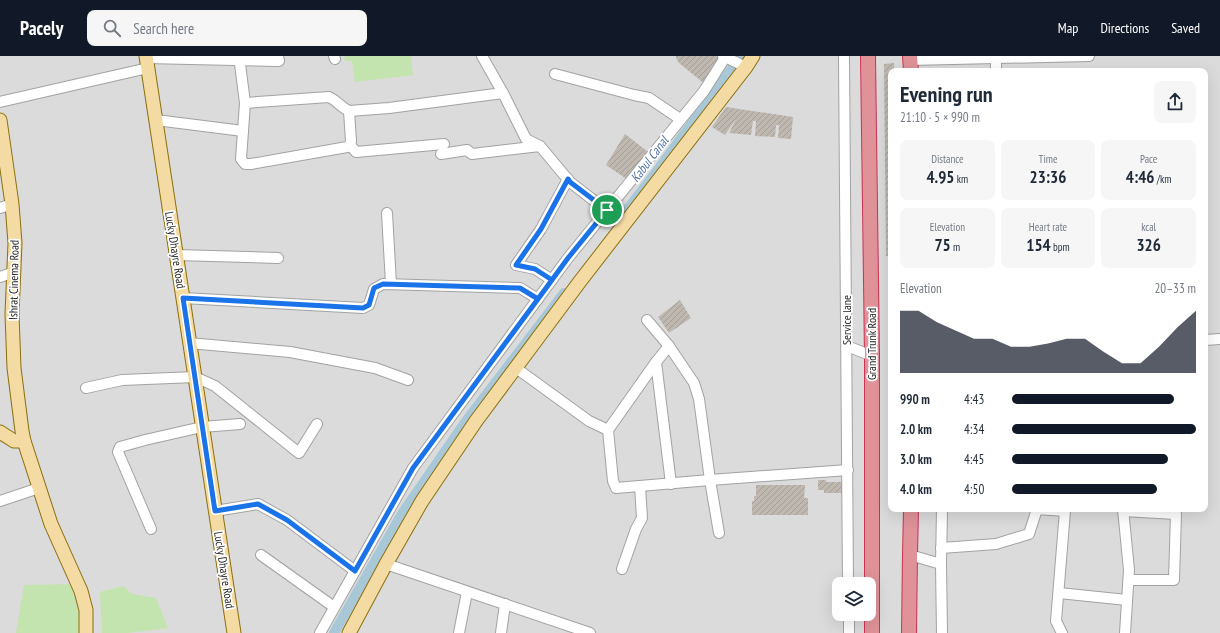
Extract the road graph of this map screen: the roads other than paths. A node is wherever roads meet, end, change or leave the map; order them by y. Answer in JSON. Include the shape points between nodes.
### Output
{"nodes":[{"id":1,"x":278,"y":56,"type":"edge"},
{"id":2,"x":482,"y":56,"type":"edge"},
{"id":3,"x":844,"y":56,"type":"edge"},
{"id":4,"x":868,"y":56,"type":"edge"},
{"id":5,"x":1089,"y":56,"type":"edge"},
{"id":6,"x":726,"y":57,"type":"edge"},
{"id":7,"x":240,"y":58,"type":"edge"},
{"id":8,"x":942,"y":58,"type":"edge"},
{"id":9,"x":996,"y":58,"type":"edge"},
{"id":10,"x":147,"y":61,"type":"edge"},
{"id":11,"x":910,"y":62,"type":"edge"},
{"id":12,"x":748,"y":63,"type":"edge"},
{"id":13,"x":941,"y":68,"type":"edge"},
{"id":14,"x":555,"y":74,"type":"dead end"},
{"id":15,"x":503,"y":93,"type":"junction"},
{"id":16,"x":0,"y":102,"type":"edge"},
{"id":17,"x":245,"y":103,"type":"junction"},
{"id":18,"x":349,"y":111,"type":"junction"},
{"id":19,"x":680,"y":119,"type":"junction"},
{"id":20,"x":0,"y":120,"type":"edge"},
{"id":21,"x":156,"y":120,"type":"junction"},
{"id":22,"x":243,"y":131,"type":"junction"},
{"id":23,"x":444,"y":144,"type":"dead end"},
{"id":24,"x":350,"y":145,"type":"junction"},
{"id":25,"x":540,"y":146,"type":"junction"},
{"id":26,"x":441,"y":154,"type":"dead end"},
{"id":27,"x":568,"y":179,"type":"junction"},
{"id":28,"x":6,"y":206,"type":"edge"},
{"id":29,"x":608,"y":211,"type":"junction"},
{"id":30,"x":387,"y":213,"type":"dead end"},
{"id":31,"x":624,"y":224,"type":"junction"},
{"id":32,"x":176,"y":256,"type":"junction"},
{"id":33,"x":278,"y":258,"type":"dead end"},
{"id":34,"x":14,"y":272,"type":"junction"},
{"id":35,"x":0,"y":277,"type":"edge"},
{"id":36,"x":552,"y":280,"type":"junction"},
{"id":37,"x":391,"y":284,"type":"junction"},
{"id":38,"x":183,"y":298,"type":"junction"},
{"id":39,"x":538,"y":299,"type":"junction"},
{"id":40,"x":647,"y":320,"type":"dead end"},
{"id":41,"x":1220,"y":339,"type":"edge"},
{"id":42,"x":1208,"y":340,"type":"edge"},
{"id":43,"x":190,"y":343,"type":"junction"},
{"id":44,"x":669,"y":346,"type":"junction"},
{"id":45,"x":847,"y":346,"type":"junction"},
{"id":46,"x":872,"y":356,"type":"junction"},
{"id":47,"x":656,"y":362,"type":"junction"},
{"id":48,"x":516,"y":368,"type":"junction"},
{"id":49,"x":195,"y":377,"type":"junction"},
{"id":50,"x":408,"y":380,"type":"dead end"},
{"id":51,"x":86,"y":388,"type":"dead end"},
{"id":52,"x":240,"y":424,"type":"dead end"},
{"id":53,"x":316,"y":424,"type":"dead end"},
{"id":54,"x":202,"y":427,"type":"junction"},
{"id":55,"x":608,"y":430,"type":"junction"},
{"id":56,"x":0,"y":432,"type":"edge"},
{"id":57,"x":24,"y":441,"type":"junction"},
{"id":58,"x":848,"y":470,"type":"junction"},
{"id":59,"x":710,"y":480,"type":"junction"},
{"id":60,"x":671,"y":484,"type":"junction"},
{"id":61,"x":640,"y":486,"type":"junction"},
{"id":62,"x":39,"y":488,"type":"junction"},
{"id":63,"x":0,"y":501,"type":"edge"},
{"id":64,"x":215,"y":511,"type":"junction"},
{"id":65,"x":911,"y":512,"type":"edge"},
{"id":66,"x":942,"y":512,"type":"edge"},
{"id":67,"x":1036,"y":512,"type":"edge"},
{"id":68,"x":1065,"y":512,"type":"edge"},
{"id":69,"x":1123,"y":512,"type":"edge"},
{"id":70,"x":1150,"y":512,"type":"edge"},
{"id":71,"x":151,"y":529,"type":"dead end"},
{"id":72,"x":719,"y":533,"type":"dead end"},
{"id":73,"x":941,"y":548,"type":"junction"},
{"id":74,"x":261,"y":555,"type":"dead end"},
{"id":75,"x":910,"y":555,"type":"junction"},
{"id":76,"x":386,"y":564,"type":"junction"},
{"id":77,"x":941,"y":564,"type":"junction"},
{"id":78,"x":622,"y":569,"type":"dead end"},
{"id":79,"x":355,"y":571,"type":"junction"},
{"id":80,"x":848,"y":577,"type":"edge"},
{"id":81,"x":1129,"y":580,"type":"junction"},
{"id":82,"x":467,"y":592,"type":"junction"},
{"id":83,"x":1059,"y":593,"type":"junction"},
{"id":84,"x":1128,"y":600,"type":"junction"},
{"id":85,"x":505,"y":604,"type":"junction"},
{"id":86,"x":334,"y":607,"type":"junction"},
{"id":87,"x":849,"y":621,"type":"edge"},
{"id":88,"x":86,"y":633,"type":"edge"},
{"id":89,"x":234,"y":633,"type":"edge"},
{"id":90,"x":320,"y":633,"type":"edge"},
{"id":91,"x":349,"y":633,"type":"edge"},
{"id":92,"x":459,"y":633,"type":"edge"},
{"id":93,"x":501,"y":633,"type":"edge"},
{"id":94,"x":590,"y":633,"type":"edge"},
{"id":95,"x":849,"y":633,"type":"edge"},
{"id":96,"x":872,"y":633,"type":"edge"},
{"id":97,"x":910,"y":633,"type":"edge"},
{"id":98,"x":942,"y":633,"type":"edge"},
{"id":99,"x":1062,"y":633,"type":"edge"},
{"id":100,"x":1125,"y":633,"type":"edge"}],
"edges":[{"from":1,"to":7,"type":"street","via":[[278,61]]},
{"from":2,"to":15,"type":"street"},
{"from":3,"to":45,"type":"street","name":"Service lane"},
{"from":4,"to":46,"type":"highway","name":"Grand Trunk Road"},
{"from":5,"to":9,"type":"street"},
{"from":6,"to":12,"type":"street"},
{"from":6,"to":19,"type":"street","via":[[704,91]]},
{"from":7,"to":10,"type":"street"},
{"from":7,"to":17,"type":"street"},
{"from":8,"to":9,"type":"street"},
{"from":8,"to":11,"type":"street"},
{"from":8,"to":13,"type":"street"},
{"from":10,"to":16,"type":"street"},
{"from":10,"to":21,"type":"main road","name":"Lucky Dhayre Road"},
{"from":12,"to":31,"type":"main road"},
{"from":14,"to":19,"type":"street","via":[[649,98]]},
{"from":15,"to":18,"type":"street"},
{"from":15,"to":25,"type":"street","via":[[526,140]]},
{"from":17,"to":18,"type":"street","via":[[329,97]]},
{"from":17,"to":22,"type":"street"},
{"from":18,"to":24,"type":"street"},
{"from":19,"to":29,"type":"street"},
{"from":20,"to":28,"type":"main road","name":"Ishrat Cinema Road"},
{"from":21,"to":22,"type":"street"},
{"from":21,"to":32,"type":"main road","name":"Lucky Dhayre Road"},
{"from":22,"to":24,"type":"street","via":[[241,159],[245,164]]},
{"from":23,"to":24,"type":"street","via":[[356,152]]},
{"from":25,"to":26,"type":"street","via":[[472,154],[467,150]]},
{"from":25,"to":27,"type":"street"},
{"from":27,"to":29,"type":"street"},
{"from":27,"to":36,"type":"street","via":[[541,229],[516,265],[535,269]]},
{"from":28,"to":34,"type":"main road","name":"Ishrat Cinema Road","via":[[15,243]]},
{"from":29,"to":31,"type":"street"},
{"from":29,"to":36,"type":"street"},
{"from":30,"to":37,"type":"street"},
{"from":31,"to":48,"type":"main road"},
{"from":32,"to":33,"type":"street"},
{"from":32,"to":38,"type":"main road","name":"Lucky Dhayre Road"},
{"from":34,"to":35,"type":"street"},
{"from":34,"to":57,"type":"main road","name":"Ishrat Cinema Road","via":[[14,368]]},
{"from":36,"to":39,"type":"street"},
{"from":37,"to":38,"type":"street","via":[[374,288],[369,305],[363,308]]},
{"from":37,"to":39,"type":"street","via":[[520,288]]},
{"from":38,"to":43,"type":"main road","name":"Lucky Dhayre Road"},
{"from":39,"to":79,"type":"street","via":[[413,468]]},
{"from":40,"to":44,"type":"street"},
{"from":41,"to":42,"type":"street"},
{"from":43,"to":49,"type":"main road","name":"Lucky Dhayre Road"},
{"from":43,"to":50,"type":"street","via":[[290,352],[375,368]]},
{"from":44,"to":47,"type":"street"},
{"from":44,"to":59,"type":"street","via":[[694,383],[699,399]]},
{"from":45,"to":46,"type":"street"},
{"from":45,"to":58,"type":"street","name":"Service lane"},
{"from":46,"to":96,"type":"highway","name":"Grand Trunk Road"},
{"from":47,"to":55,"type":"street"},
{"from":47,"to":60,"type":"street"},
{"from":48,"to":55,"type":"street","via":[[589,421]]},
{"from":48,"to":76,"type":"main road","via":[[476,421],[422,501]]},
{"from":49,"to":51,"type":"street","via":[[122,380]]},
{"from":49,"to":53,"type":"street","via":[[215,386],[299,453]]},
{"from":49,"to":54,"type":"main road","name":"Lucky Dhayre Road"},
{"from":52,"to":54,"type":"street"},
{"from":54,"to":64,"type":"main road","name":"Lucky Dhayre Road"},
{"from":54,"to":71,"type":"street","via":[[120,447],[118,452]]},
{"from":55,"to":61,"type":"street","via":[[616,488]]},
{"from":56,"to":57,"type":"main road","via":[[14,441]]},
{"from":57,"to":62,"type":"main road","name":"Ishrat Cinema Road"},
{"from":58,"to":59,"type":"street"},
{"from":58,"to":80,"type":"street","name":"Service lane"},
{"from":59,"to":60,"type":"street"},
{"from":59,"to":72,"type":"street"},
{"from":60,"to":61,"type":"street"},
{"from":61,"to":78,"type":"street","via":[[642,518]]},
{"from":62,"to":63,"type":"street"},
{"from":62,"to":88,"type":"main road","name":"Ishrat Cinema Road","via":[[51,524],[81,591],[86,610]]},
{"from":64,"to":79,"type":"street","via":[[258,504],[287,520]]},
{"from":64,"to":89,"type":"main road","name":"Lucky Dhayre Road"},
{"from":65,"to":75,"type":"highway"},
{"from":66,"to":73,"type":"street"},
{"from":67,"to":73,"type":"street","via":[[1029,534],[996,544]]},
{"from":68,"to":83,"type":"street"},
{"from":69,"to":81,"type":"street"},
{"from":70,"to":81,"type":"street","via":[[1176,514],[1174,580]]},
{"from":73,"to":77,"type":"street"},
{"from":74,"to":86,"type":"street"},
{"from":75,"to":77,"type":"street"},
{"from":75,"to":97,"type":"highway"},
{"from":76,"to":82,"type":"street"},
{"from":76,"to":91,"type":"main road"},
{"from":77,"to":98,"type":"street"},
{"from":79,"to":86,"type":"street"},
{"from":81,"to":84,"type":"street"},
{"from":82,"to":85,"type":"street"},
{"from":82,"to":92,"type":"street"},
{"from":83,"to":84,"type":"street"},
{"from":83,"to":99,"type":"street","via":[[1056,621]]},
{"from":84,"to":100,"type":"street"},
{"from":85,"to":93,"type":"street"},
{"from":85,"to":94,"type":"street"},
{"from":86,"to":90,"type":"street"},
{"from":87,"to":95,"type":"street"}]}
